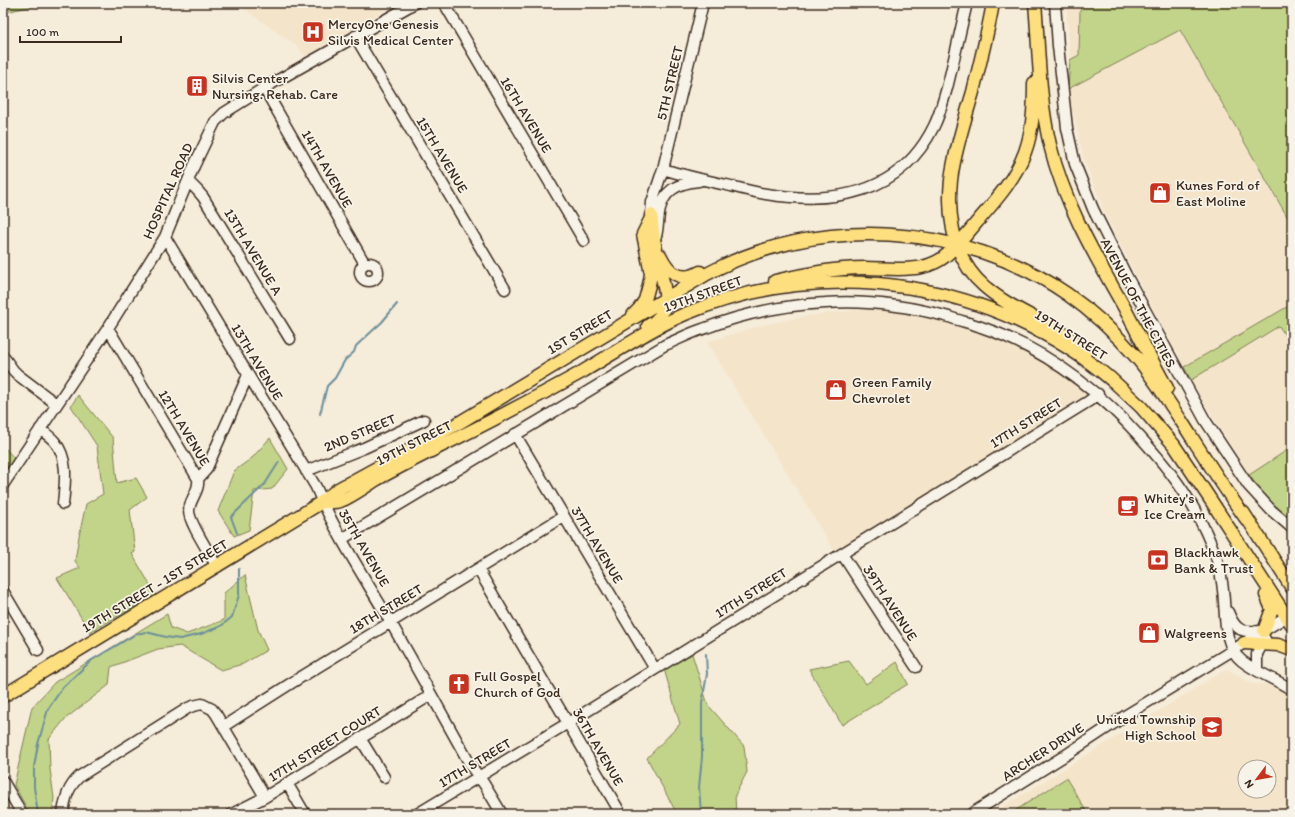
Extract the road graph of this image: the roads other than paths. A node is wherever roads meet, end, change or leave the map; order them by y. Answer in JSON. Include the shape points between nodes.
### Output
{"nodes":[{"id":1,"x":415,"y":3,"type":"edge"},
{"id":2,"x":444,"y":3,"type":"edge"},
{"id":3,"x":703,"y":3,"type":"edge"},
{"id":4,"x":967,"y":3,"type":"edge"},
{"id":5,"x":993,"y":3,"type":"edge"},
{"id":6,"x":1034,"y":3,"type":"edge"},
{"id":7,"x":1055,"y":3,"type":"edge"},
{"id":8,"x":355,"y":36,"type":"junction"},
{"id":9,"x":264,"y":88,"type":"junction"},
{"id":10,"x":663,"y":169,"type":"junction"},
{"id":11,"x":703,"y":180,"type":"junction"},
{"id":12,"x":189,"y":182,"type":"junction"},
{"id":13,"x":651,"y":217,"type":"junction"},
{"id":14,"x":871,"y":234,"type":"joint"},
{"id":15,"x":834,"y":236,"type":"junction"},
{"id":16,"x":165,"y":238,"type":"junction"},
{"id":17,"x":584,"y":241,"type":"dead end"},
{"id":18,"x":655,"y":242,"type":"junction"},
{"id":19,"x":957,"y":245,"type":"junction"},
{"id":20,"x":365,"y":264,"type":"dead end"},
{"id":21,"x":505,"y":289,"type":"dead end"},
{"id":22,"x":666,"y":299,"type":"junction"},
{"id":23,"x":720,"y":302,"type":"junction"},
{"id":24,"x":696,"y":310,"type":"junction"},
{"id":25,"x":629,"y":320,"type":"junction"},
{"id":26,"x":108,"y":328,"type":"junction"},
{"id":27,"x":290,"y":339,"type":"dead end"},
{"id":28,"x":3,"y":356,"type":"edge"},
{"id":29,"x":248,"y":375,"type":"junction"},
{"id":30,"x":1114,"y":382,"type":"junction"},
{"id":31,"x":557,"y":386,"type":"junction"},
{"id":32,"x":1098,"y":394,"type":"junction"},
{"id":33,"x":56,"y":405,"type":"junction"},
{"id":34,"x":424,"y":420,"type":"dead end"},
{"id":35,"x":40,"y":429,"type":"junction"},
{"id":36,"x":515,"y":434,"type":"junction"},
{"id":37,"x":306,"y":471,"type":"junction"},
{"id":38,"x":1195,"y":476,"type":"junction"},
{"id":39,"x":198,"y":479,"type":"junction"},
{"id":40,"x":3,"y":485,"type":"edge"},
{"id":41,"x":322,"y":502,"type":"junction"},
{"id":42,"x":63,"y":504,"type":"dead end"},
{"id":43,"x":564,"y":516,"type":"junction"},
{"id":44,"x":1247,"y":520,"type":"junction"},
{"id":45,"x":1292,"y":528,"type":"edge"},
{"id":46,"x":342,"y":539,"type":"junction"},
{"id":47,"x":842,"y":554,"type":"junction"},
{"id":48,"x":218,"y":567,"type":"junction"},
{"id":49,"x":478,"y":569,"type":"junction"},
{"id":50,"x":1292,"y":588,"type":"edge"},
{"id":51,"x":3,"y":591,"type":"edge"},
{"id":52,"x":1224,"y":602,"type":"junction"},
{"id":53,"x":1290,"y":618,"type":"edge"},
{"id":54,"x":391,"y":623,"type":"junction"},
{"id":55,"x":1268,"y":628,"type":"junction"},
{"id":56,"x":1244,"y":643,"type":"junction"},
{"id":57,"x":1263,"y":644,"type":"junction"},
{"id":58,"x":38,"y":650,"type":"dead end"},
{"id":59,"x":1233,"y":650,"type":"junction"},
{"id":60,"x":1292,"y":650,"type":"edge"},
{"id":61,"x":916,"y":667,"type":"dead end"},
{"id":62,"x":655,"y":670,"type":"junction"},
{"id":63,"x":1257,"y":670,"type":"junction"},
{"id":64,"x":1292,"y":690,"type":"edge"},
{"id":65,"x":431,"y":695,"type":"junction"},
{"id":66,"x":3,"y":696,"type":"edge"},
{"id":67,"x":568,"y":723,"type":"junction"},
{"id":68,"x":224,"y":726,"type":"junction"},
{"id":69,"x":360,"y":738,"type":"junction"},
{"id":70,"x":479,"y":776,"type":"junction"},
{"id":71,"x":384,"y":777,"type":"dead end"},
{"id":72,"x":3,"y":781,"type":"edge"},
{"id":73,"x":287,"y":783,"type":"junction"},
{"id":74,"x":265,"y":797,"type":"junction"},
{"id":75,"x":22,"y":814,"type":"edge"},
{"id":76,"x":62,"y":814,"type":"edge"},
{"id":77,"x":232,"y":814,"type":"edge"},
{"id":78,"x":305,"y":814,"type":"edge"},
{"id":79,"x":417,"y":814,"type":"edge"},
{"id":80,"x":502,"y":814,"type":"edge"},
{"id":81,"x":621,"y":814,"type":"edge"},
{"id":82,"x":971,"y":814,"type":"edge"}],
"edges":[{"from":1,"to":8,"type":"street","name":"HOSPITAL ROAD"},
{"from":2,"to":17,"type":"street","name":"16TH AVENUE"},
{"from":3,"to":10,"type":"street","name":"5TH STREET"},
{"from":4,"to":11,"type":"street","via":[[953,66],[937,120],[921,148],[889,178],[867,189],[843,196],[806,198],[765,194]]},
{"from":5,"to":19,"type":"main road","via":[[952,175],[951,213]]},
{"from":6,"to":19,"type":"main road","name":"AVENUE OF THE CITIES","via":[[1034,109],[1025,152],[1004,190]]},
{"from":6,"to":44,"type":"main road","name":"AVENUE OF THE CITIES","via":[[1042,98],[1048,134],[1069,201],[1107,279],[1166,385]]},
{"from":7,"to":45,"type":"street","name":"AVENUE OF THE CITIES","via":[[1059,62],[1070,146],[1095,214],[1206,420],[1248,485]]},
{"from":8,"to":9,"type":"street","name":"HOSPITAL ROAD"},
{"from":8,"to":21,"type":"street","name":"15TH AVENUE"},
{"from":9,"to":12,"type":"street","name":"HOSPITAL ROAD","via":[[214,122]]},
{"from":9,"to":20,"type":"street","name":"14TH AVENUE"},
{"from":10,"to":11,"type":"street"},
{"from":10,"to":13,"type":"street","name":"5TH STREET","via":[[652,202]]},
{"from":11,"to":18,"type":"street","via":[[679,185],[665,196],[662,200]]},
{"from":12,"to":16,"type":"street","name":"HOSPITAL ROAD"},
{"from":12,"to":27,"type":"street","name":"13TH AVENUE A","via":[[203,197]]},
{"from":13,"to":18,"type":"main road"},
{"from":13,"to":22,"type":"main road","via":[[647,234],[648,245],[660,290]]},
{"from":13,"to":25,"type":"main road","via":[[643,234],[650,274],[648,290],[645,300]]},
{"from":14,"to":15,"type":"main road","name":"1ST STREET"},
{"from":14,"to":19,"type":"main road","name":"19TH STREET","via":[[907,236]]},
{"from":15,"to":18,"type":"main road","via":[[816,234],[775,242],[742,252],[686,277],[671,272]]},
{"from":15,"to":22,"type":"main road","name":"1ST STREET","via":[[762,250],[717,268]]},
{"from":16,"to":26,"type":"street","name":"HOSPITAL ROAD"},
{"from":16,"to":29,"type":"street","name":"13TH AVENUE"},
{"from":18,"to":22,"type":"main road"},
{"from":19,"to":23,"type":"main road","name":"AVENUE OF THE CITIES","via":[[937,262],[922,267],[813,272],[768,283]]},
{"from":19,"to":30,"type":"main road","via":[[972,273],[984,286],[1073,341]]},
{"from":19,"to":44,"type":"main road","name":"19TH STREET","via":[[1030,272],[1058,288],[1115,335],[1162,391]]},
{"from":22,"to":24,"type":"main road","via":[[678,309]]},
{"from":22,"to":25,"type":"main road","name":"1ST STREET"},
{"from":22,"to":31,"type":"main road","via":[[664,311],[657,320]]},
{"from":23,"to":24,"type":"main road","name":"19TH STREET"},
{"from":23,"to":30,"type":"main road","name":"19TH STREET","via":[[767,290],[831,282],[893,285],[930,291],[989,308],[1033,327],[1076,353]]},
{"from":24,"to":31,"type":"main road","name":"19TH STREET","via":[[646,333]]},
{"from":25,"to":41,"type":"main road","name":"1ST STREET","via":[[457,424],[338,489]]},
{"from":26,"to":33,"type":"street","name":"HOSPITAL ROAD"},
{"from":26,"to":39,"type":"street","name":"12TH AVENUE"},
{"from":28,"to":33,"type":"street","via":[[18,375]]},
{"from":29,"to":37,"type":"street","name":"13TH AVENUE"},
{"from":29,"to":39,"type":"street","via":[[206,470]]},
{"from":30,"to":38,"type":"main road","via":[[1141,407],[1166,436]]},
{"from":31,"to":41,"type":"main road","name":"19TH STREET","via":[[408,462],[339,501]]},
{"from":32,"to":36,"type":"street","via":[[1037,352],[982,327],[922,310],[870,302],[826,302],[759,312],[704,328],[665,345]]},
{"from":32,"to":47,"type":"street","name":"17TH STREET"},
{"from":32,"to":52,"type":"street","via":[[1166,467],[1192,506],[1216,558]]},
{"from":33,"to":35,"type":"street","name":"HOSPITAL ROAD"},
{"from":34,"to":37,"type":"street","name":"2ND STREET"},
{"from":35,"to":40,"type":"street","name":"HOSPITAL ROAD"},
{"from":35,"to":42,"type":"street","via":[[56,443],[63,458],[66,475]]},
{"from":36,"to":43,"type":"street","name":"37TH AVENUE"},
{"from":36,"to":46,"type":"street"},
{"from":37,"to":41,"type":"street","name":"13TH AVENUE"},
{"from":38,"to":53,"type":"main road"},
{"from":38,"to":55,"type":"main road","via":[[1224,530],[1270,601],[1272,612]]},
{"from":39,"to":48,"type":"street","name":"12TH AVENUE","via":[[198,489],[189,512],[192,523]]},
{"from":41,"to":46,"type":"street","name":"35TH AVENUE"},
{"from":41,"to":48,"type":"main road","name":"19TH STREET - 1ST STREET"},
{"from":43,"to":49,"type":"street","name":"18TH STREET"},
{"from":43,"to":62,"type":"street","name":"37TH AVENUE"},
{"from":44,"to":50,"type":"main road","name":"AVENUE OF THE CITIES"},
{"from":46,"to":54,"type":"street","name":"35TH AVENUE"},
{"from":47,"to":61,"type":"street","name":"39TH AVENUE"},
{"from":47,"to":62,"type":"street","name":"17TH STREET"},
{"from":48,"to":66,"type":"main road","name":"19TH STREET - 1ST STREET"},
{"from":49,"to":54,"type":"street","name":"18TH STREET"},
{"from":49,"to":67,"type":"street","name":"36TH AVENUE"},
{"from":51,"to":58,"type":"street"},
{"from":52,"to":55,"type":"street","via":[[1231,620],[1240,630]]},
{"from":52,"to":59,"type":"street","via":[[1228,637]]},
{"from":53,"to":55,"type":"street","name":"ARCHER DRIVE"},
{"from":54,"to":65,"type":"street","name":"35TH AVENUE"},
{"from":54,"to":68,"type":"street","name":"18TH STREET"},
{"from":55,"to":56,"type":"street","name":"ARCHER DRIVE"},
{"from":55,"to":57,"type":"street"},
{"from":56,"to":57,"type":"main road"},
{"from":56,"to":59,"type":"street","name":"ARCHER DRIVE"},
{"from":57,"to":60,"type":"main road","via":[[1278,645]]},
{"from":57,"to":63,"type":"street","via":[[1257,654]]},
{"from":59,"to":63,"type":"street","via":[[1241,660]]},
{"from":59,"to":82,"type":"street","name":"ARCHER DRIVE"},
{"from":62,"to":67,"type":"street","name":"17TH STREET"},
{"from":63,"to":64,"type":"street"},
{"from":65,"to":69,"type":"street","name":"17TH STREET COURT"},
{"from":65,"to":70,"type":"street","name":"35TH AVENUE"},
{"from":67,"to":70,"type":"street","name":"17TH STREET"},
{"from":67,"to":81,"type":"street","name":"36TH AVENUE"},
{"from":68,"to":74,"type":"street"},
{"from":68,"to":76,"type":"street","via":[[212,709],[202,704],[188,708],[80,776],[68,791]]},
{"from":69,"to":71,"type":"street"},
{"from":69,"to":73,"type":"street","name":"17TH STREET COURT"},
{"from":70,"to":79,"type":"street","name":"17TH STREET"},
{"from":70,"to":80,"type":"street","name":"35TH AVENUE"},
{"from":72,"to":75,"type":"street"},
{"from":73,"to":74,"type":"street","name":"17TH STREET COURT"},
{"from":73,"to":78,"type":"street"},
{"from":74,"to":77,"type":"street","name":"17TH STREET COURT"}]}
